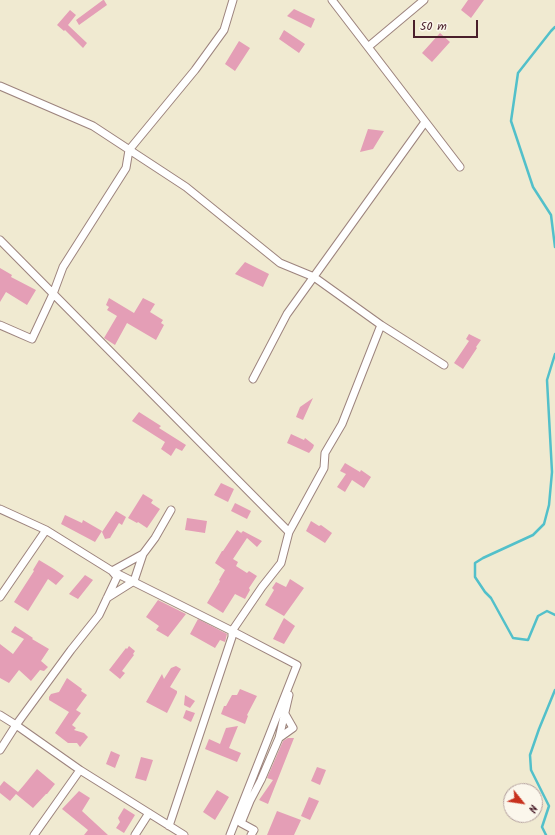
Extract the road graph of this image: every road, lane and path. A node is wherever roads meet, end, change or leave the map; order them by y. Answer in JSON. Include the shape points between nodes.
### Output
{"nodes":[{"id":1,"x":233,"y":0,"type":"edge"},
{"id":2,"x":332,"y":0,"type":"edge"},
{"id":3,"x":424,"y":0,"type":"edge"},
{"id":4,"x":368,"y":47,"type":"junction"},
{"id":5,"x":0,"y":86,"type":"edge"},
{"id":6,"x":425,"y":122,"type":"junction"},
{"id":7,"x":130,"y":150,"type":"junction"},
{"id":8,"x":460,"y":167,"type":"dead end"},
{"id":9,"x":0,"y":240,"type":"edge"},
{"id":10,"x":314,"y":277,"type":"junction"},
{"id":11,"x":53,"y":294,"type":"junction"},
{"id":12,"x":0,"y":325,"type":"edge"},
{"id":13,"x":381,"y":325,"type":"junction"},
{"id":14,"x":444,"y":365,"type":"dead end"},
{"id":15,"x":254,"y":379,"type":"dead end"},
{"id":16,"x":0,"y":509,"type":"edge"},
{"id":17,"x":171,"y":510,"type":"dead end"},
{"id":18,"x":46,"y":530,"type":"junction"},
{"id":19,"x":289,"y":532,"type":"junction"},
{"id":20,"x":143,"y":554,"type":"junction"},
{"id":21,"x":112,"y":571,"type":"junction"},
{"id":22,"x":134,"y":582,"type":"junction"},
{"id":23,"x":0,"y":597,"type":"edge"},
{"id":24,"x":107,"y":598,"type":"junction"},
{"id":25,"x":232,"y":631,"type":"junction"},
{"id":26,"x":289,"y":687,"type":"junction"},
{"id":27,"x":285,"y":714,"type":"junction"},
{"id":28,"x":0,"y":715,"type":"edge"},
{"id":29,"x":16,"y":724,"type":"junction"},
{"id":30,"x":279,"y":738,"type":"junction"},
{"id":31,"x":0,"y":750,"type":"edge"},
{"id":32,"x":80,"y":770,"type":"junction"},
{"id":33,"x":149,"y":813,"type":"junction"},
{"id":34,"x":169,"y":826,"type":"junction"},
{"id":35,"x":34,"y":835,"type":"edge"},
{"id":36,"x":135,"y":835,"type":"edge"},
{"id":37,"x":184,"y":835,"type":"edge"},
{"id":38,"x":230,"y":835,"type":"edge"},
{"id":39,"x":251,"y":835,"type":"edge"}],
"edges":[{"from":1,"to":7,"type":"street","via":[[224,30]]},
{"from":2,"to":4,"type":"street"},
{"from":3,"to":4,"type":"street"},
{"from":4,"to":6,"type":"street"},
{"from":5,"to":7,"type":"street","via":[[93,126]]},
{"from":6,"to":8,"type":"street"},
{"from":6,"to":10,"type":"street"},
{"from":7,"to":10,"type":"street","via":[[186,187],[280,263]]},
{"from":7,"to":11,"type":"street","via":[[126,168],[63,267]]},
{"from":9,"to":11,"type":"street"},
{"from":10,"to":13,"type":"street"},
{"from":10,"to":15,"type":"street","via":[[288,314]]},
{"from":11,"to":12,"type":"street","via":[[32,339]]},
{"from":11,"to":19,"type":"street"},
{"from":13,"to":14,"type":"street"},
{"from":13,"to":19,"type":"street","via":[[342,424],[325,453],[324,468]]},
{"from":16,"to":18,"type":"street"},
{"from":17,"to":20,"type":"street","via":[[156,538]]},
{"from":18,"to":21,"type":"street"},
{"from":18,"to":23,"type":"street"},
{"from":19,"to":25,"type":"street","via":[[281,563]]},
{"from":20,"to":21,"type":"street"},
{"from":20,"to":22,"type":"street"},
{"from":21,"to":22,"type":"street"},
{"from":21,"to":24,"type":"street","via":[[117,577]]},
{"from":22,"to":24,"type":"street"},
{"from":22,"to":25,"type":"street"},
{"from":24,"to":29,"type":"street","via":[[99,615]]},
{"from":25,"to":26,"type":"street","via":[[297,665]]},
{"from":25,"to":34,"type":"street"},
{"from":26,"to":27,"type":"street"},
{"from":26,"to":38,"type":"street"},
{"from":27,"to":30,"type":"street"},
{"from":27,"to":30,"type":"street","via":[[293,728]]},
{"from":28,"to":29,"type":"street"},
{"from":29,"to":31,"type":"street"},
{"from":29,"to":32,"type":"street"},
{"from":30,"to":39,"type":"street","via":[[241,823],[254,830]]},
{"from":32,"to":33,"type":"street"},
{"from":32,"to":35,"type":"street"},
{"from":33,"to":34,"type":"street"},
{"from":33,"to":36,"type":"street"},
{"from":34,"to":37,"type":"street"}]}
